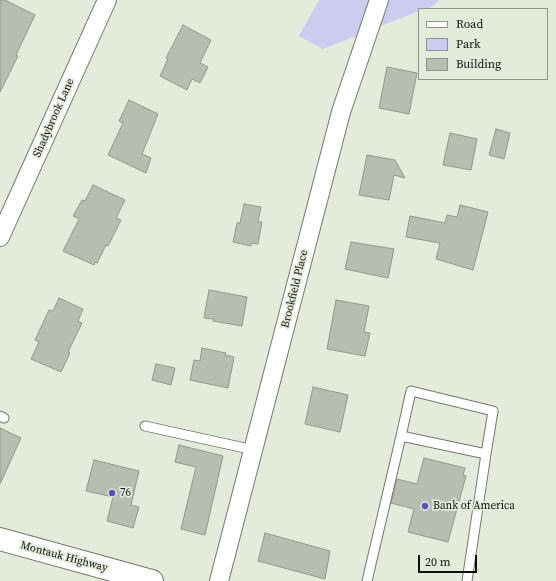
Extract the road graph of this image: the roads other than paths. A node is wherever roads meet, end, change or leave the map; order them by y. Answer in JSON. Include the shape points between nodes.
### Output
{"nodes":[{"id":1,"x":107,"y":0,"type":"edge"},
{"id":2,"x":379,"y":0,"type":"edge"},
{"id":3,"x":0,"y":237,"type":"edge"},
{"id":4,"x":145,"y":426,"type":"dead end"},
{"id":5,"x":401,"y":436,"type":"junction"},
{"id":6,"x":254,"y":450,"type":"junction"},
{"id":7,"x":486,"y":454,"type":"junction"},
{"id":8,"x":0,"y":539,"type":"edge"},
{"id":9,"x":152,"y":581,"type":"edge"},
{"id":10,"x":219,"y":581,"type":"edge"},
{"id":11,"x":366,"y":581,"type":"edge"},
{"id":12,"x":467,"y":581,"type":"edge"}],
"edges":[{"from":1,"to":3,"type":"street","name":"Shadybrook Lane"},
{"from":2,"to":6,"type":"street","name":"Brookfield Place","via":[[341,112]]},
{"from":4,"to":6,"type":"lane"},
{"from":5,"to":7,"type":"lane"},
{"from":5,"to":7,"type":"lane","via":[[411,391],[493,411]]},
{"from":5,"to":11,"type":"lane"},
{"from":6,"to":10,"type":"street","name":"Brookfield Place"},
{"from":7,"to":12,"type":"lane"},
{"from":8,"to":9,"type":"main road","name":"Montauk Highway"}]}
